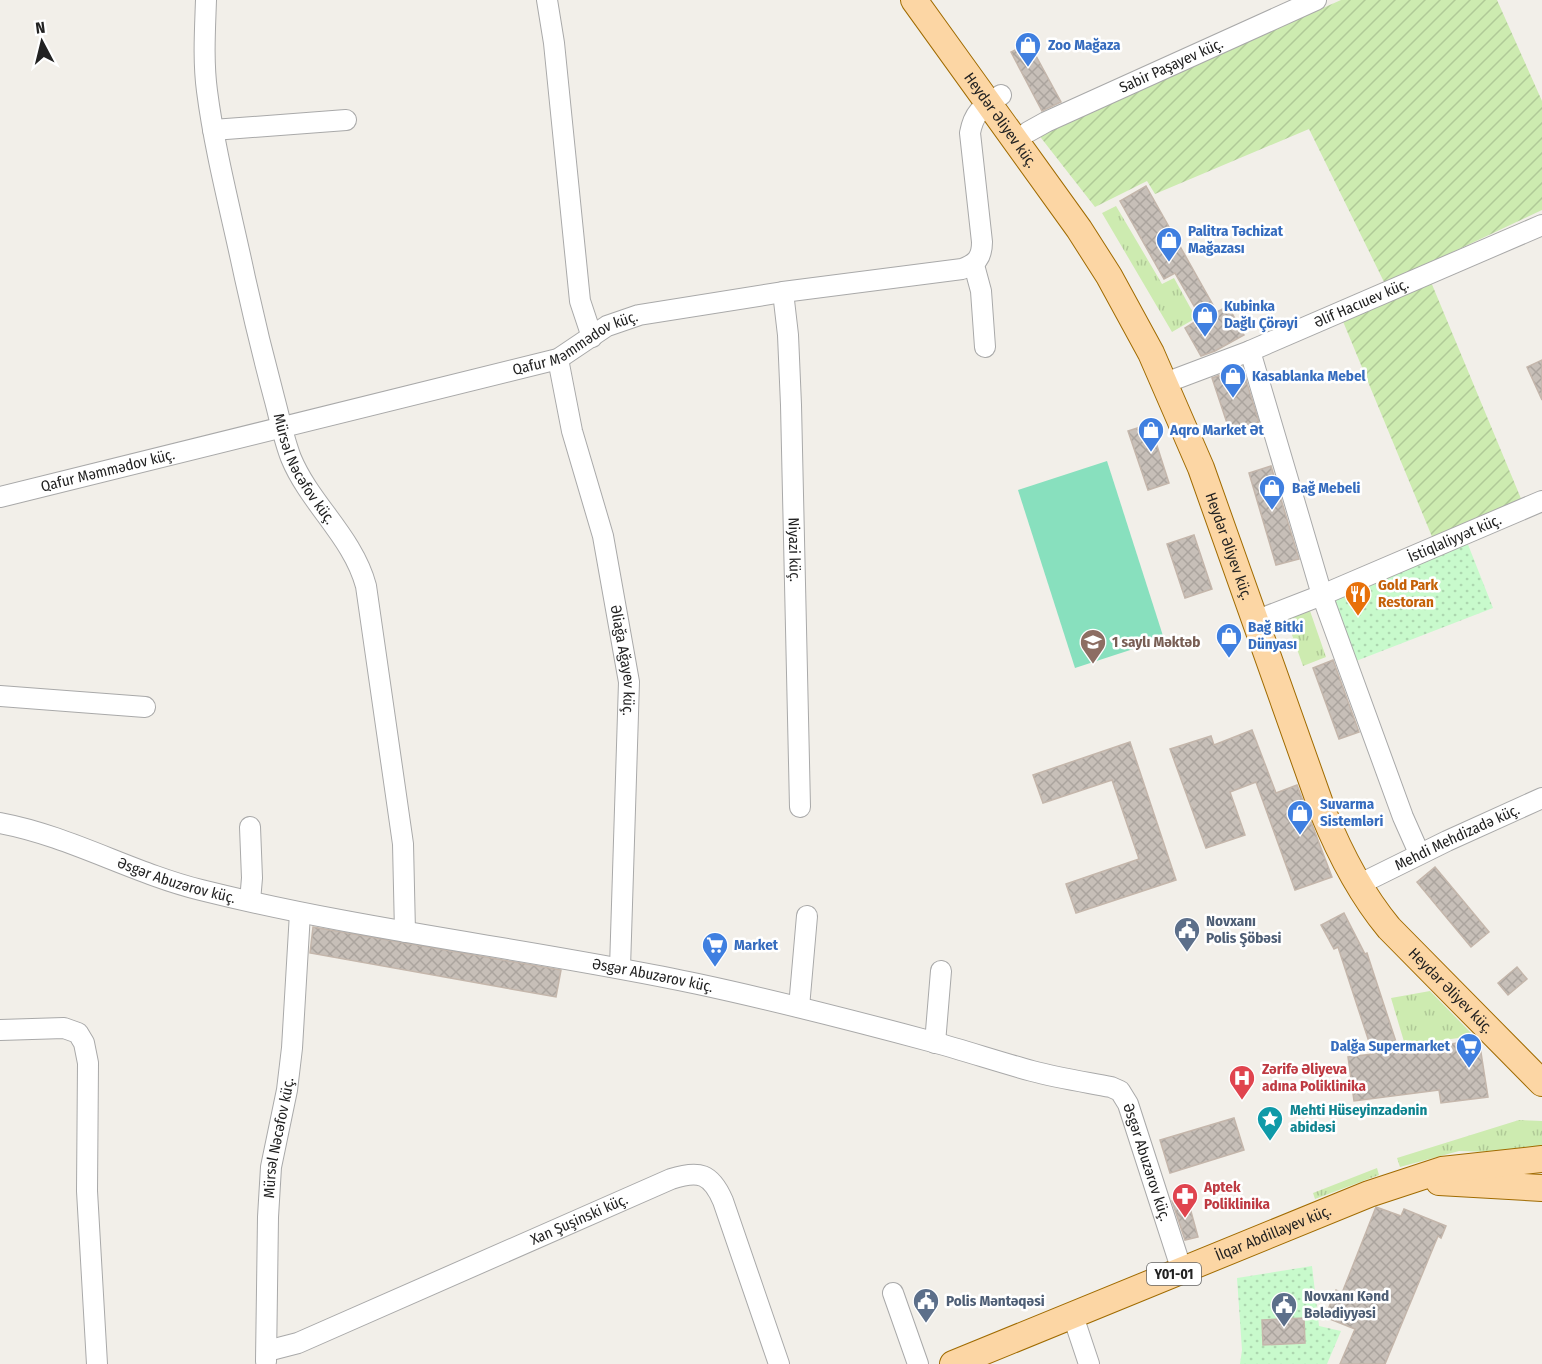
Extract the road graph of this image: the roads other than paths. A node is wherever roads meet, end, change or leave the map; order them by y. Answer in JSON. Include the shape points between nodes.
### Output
{"nodes":[{"id":1,"x":206,"y":0,"type":"edge"},
{"id":2,"x":547,"y":0,"type":"edge"},
{"id":3,"x":914,"y":0,"type":"edge"},
{"id":4,"x":932,"y":0,"type":"edge"},
{"id":5,"x":1316,"y":0,"type":"edge"},
{"id":6,"x":995,"y":99,"type":"junction"},
{"id":7,"x":346,"y":120,"type":"dead end"},
{"id":8,"x":213,"y":130,"type":"junction"},
{"id":9,"x":1028,"y":132,"type":"junction"},
{"id":10,"x":1542,"y":225,"type":"edge"},
{"id":11,"x":974,"y":265,"type":"junction"},
{"id":12,"x":783,"y":291,"type":"junction"},
{"id":13,"x":592,"y":338,"type":"junction"},
{"id":14,"x":985,"y":347,"type":"dead end"},
{"id":15,"x":1250,"y":351,"type":"junction"},
{"id":16,"x":558,"y":359,"type":"junction"},
{"id":17,"x":1172,"y":380,"type":"junction"},
{"id":18,"x":282,"y":427,"type":"junction"},
{"id":19,"x":0,"y":497,"type":"edge"},
{"id":20,"x":1542,"y":501,"type":"edge"},
{"id":21,"x":1322,"y":595,"type":"junction"},
{"id":22,"x":1261,"y":619,"type":"junction"},
{"id":23,"x":0,"y":696,"type":"edge"},
{"id":24,"x":145,"y":707,"type":"dead end"},
{"id":25,"x":1542,"y":798,"type":"edge"},
{"id":26,"x":800,"y":807,"type":"dead end"},
{"id":27,"x":0,"y":823,"type":"edge"},
{"id":28,"x":249,"y":827,"type":"dead end"},
{"id":29,"x":1419,"y":853,"type":"junction"},
{"id":30,"x":1364,"y":881,"type":"junction"},
{"id":31,"x":250,"y":901,"type":"junction"},
{"id":32,"x":300,"y":913,"type":"junction"},
{"id":33,"x":807,"y":916,"type":"dead end"},
{"id":34,"x":405,"y":932,"type":"junction"},
{"id":35,"x":620,"y":968,"type":"junction"},
{"id":36,"x":941,"y":971,"type":"dead end"},
{"id":37,"x":799,"y":1007,"type":"junction"},
{"id":38,"x":0,"y":1030,"type":"edge"},
{"id":39,"x":935,"y":1043,"type":"junction"},
{"id":40,"x":1542,"y":1060,"type":"edge"},
{"id":41,"x":1542,"y":1083,"type":"edge"},
{"id":42,"x":1542,"y":1159,"type":"edge"},
{"id":43,"x":1539,"y":1184,"type":"edge"},
{"id":44,"x":1394,"y":1185,"type":"junction"},
{"id":45,"x":1182,"y":1271,"type":"junction"},
{"id":46,"x":893,"y":1293,"type":"dead end"},
{"id":47,"x":1073,"y":1316,"type":"junction"},
{"id":48,"x":266,"y":1357,"type":"edge"},
{"id":49,"x":97,"y":1364,"type":"edge"},
{"id":50,"x":779,"y":1364,"type":"edge"},
{"id":51,"x":918,"y":1364,"type":"edge"},
{"id":52,"x":953,"y":1364,"type":"edge"},
{"id":53,"x":1089,"y":1364,"type":"edge"}],
"edges":[{"from":1,"to":8,"type":"street","name":"Mürsəl Nəcəfov küç.","via":[[206,89]]},
{"from":2,"to":13,"type":"street","via":[[580,301]]},
{"from":3,"to":6,"type":"main road","name":"Heydər Əliyev küç."},
{"from":4,"to":6,"type":"main road","name":"Heydər Əliyev küç."},
{"from":5,"to":9,"type":"street","name":"Sabir Paşayev küç."},
{"from":6,"to":9,"type":"main road","name":"Heydər Əliyev küç."},
{"from":6,"to":11,"type":"street","via":[[977,112],[970,133],[982,251]]},
{"from":6,"to":17,"type":"main road","name":"Heydər Əliyev küç."},
{"from":7,"to":8,"type":"street"},
{"from":8,"to":18,"type":"street","name":"Mürsəl Nəcəfov küç.","via":[[257,336]]},
{"from":9,"to":17,"type":"main road","name":"Heydər Əliyev küç.","via":[[1120,269],[1164,346]]},
{"from":10,"to":15,"type":"street","name":"Əlif Hacıuev küç."},
{"from":11,"to":12,"type":"street","name":"Qafur Məmmədov küç."},
{"from":11,"to":14,"type":"street","via":[[981,291]]},
{"from":12,"to":13,"type":"street","name":"Qafur Məmmədov küç.","via":[[639,315],[608,326]]},
{"from":12,"to":26,"type":"street","name":"Niyazi küç.","via":[[791,405]]},
{"from":13,"to":16,"type":"street","name":"Qafur Məmmədov küç."},
{"from":15,"to":17,"type":"street","name":"Əlif Hacıuev küç."},
{"from":15,"to":21,"type":"street"},
{"from":16,"to":18,"type":"street","name":"Qafur Məmmədov küç."},
{"from":16,"to":35,"type":"street","name":"Əliağa Ağayev küç.","via":[[572,431],[603,536],[629,682]]},
{"from":17,"to":22,"type":"main road","name":"Heydər Əliyev küç.","via":[[1201,468]]},
{"from":18,"to":19,"type":"street","name":"Qafur Məmmədov küç."},
{"from":18,"to":34,"type":"street","name":"Mürsəl Nəcəfov küç.","via":[[299,476],[351,549],[366,586],[403,844]]},
{"from":20,"to":21,"type":"street","name":"İstiqlaliyyət küç."},
{"from":21,"to":22,"type":"street","name":"İstiqlaliyyət küç."},
{"from":21,"to":29,"type":"street"},
{"from":22,"to":30,"type":"main road","name":"Heydər Əliyev küç.","via":[[1323,812],[1344,862]]},
{"from":23,"to":24,"type":"street"},
{"from":25,"to":29,"type":"street","name":"Mehdi Mehdizadə küç."},
{"from":27,"to":31,"type":"street","name":"Əsgər Abuzərov küç.","via":[[52,835],[167,880]]},
{"from":28,"to":31,"type":"street"},
{"from":29,"to":30,"type":"street","name":"Mehdi Mehdizadə küç."},
{"from":30,"to":40,"type":"main road","name":"Heydər Əliyev küç."},
{"from":30,"to":41,"type":"main road","name":"Heydər Əliyev küç.","via":[[1389,928]]},
{"from":31,"to":32,"type":"street","name":"Əsgər Abuzərov küç."},
{"from":32,"to":34,"type":"street","name":"Əsgər Abuzərov küç."},
{"from":32,"to":48,"type":"street","name":"Mürsəl Nəcəfov küç.","via":[[292,1048],[271,1167]]},
{"from":33,"to":37,"type":"street"},
{"from":34,"to":35,"type":"street","name":"Əsgər Abuzərov küç."},
{"from":35,"to":37,"type":"street","name":"Əsgər Abuzərov küç."},
{"from":36,"to":39,"type":"street"},
{"from":37,"to":39,"type":"street","name":"Əsgər Abuzərov küç."},
{"from":38,"to":49,"type":"street","via":[[64,1028],[78,1033],[84,1043],[88,1063],[87,1191]]},
{"from":39,"to":45,"type":"street","name":"Əsgər Abuzərov küç.","via":[[1034,1072],[1120,1091],[1128,1104]]},
{"from":42,"to":44,"type":"main road","via":[[1460,1167]]},
{"from":43,"to":44,"type":"main road","via":[[1496,1172],[1455,1173]]},
{"from":44,"to":45,"type":"main road","name":"İlqar Abdillayev küç.","number":"Y01-01"},
{"from":45,"to":47,"type":"main road","name":"İlqar Abdillayev küç.","number":"Y01-01"},
{"from":46,"to":51,"type":"street"},
{"from":47,"to":52,"type":"main road","name":"İlqar Abdillayev küç.","number":"Y01-01"},
{"from":47,"to":53,"type":"street"},
{"from":48,"to":50,"type":"street","name":"Xan Şuşinski küç.","via":[[671,1179],[700,1174],[709,1179],[723,1201]]}]}
